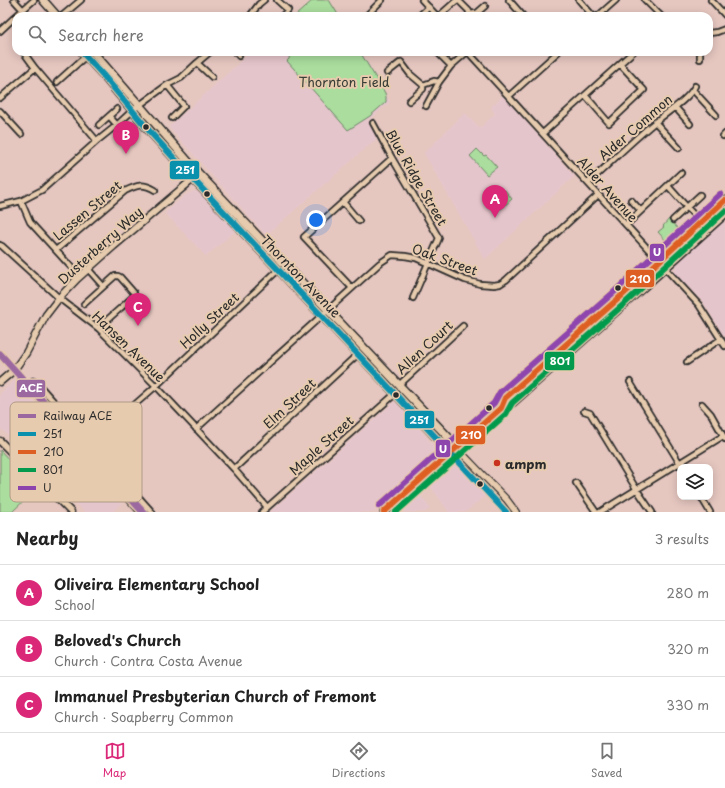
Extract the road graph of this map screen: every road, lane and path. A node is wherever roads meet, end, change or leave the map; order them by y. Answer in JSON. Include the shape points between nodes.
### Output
{"nodes":[{"id":1,"x":14,"y":0,"type":"edge"},
{"id":2,"x":34,"y":0,"type":"edge"},
{"id":3,"x":43,"y":0,"type":"edge"},
{"id":4,"x":81,"y":0,"type":"edge"},
{"id":5,"x":255,"y":0,"type":"edge"},
{"id":6,"x":264,"y":0,"type":"edge"},
{"id":7,"x":277,"y":0,"type":"edge"},
{"id":8,"x":382,"y":0,"type":"edge"},
{"id":9,"x":422,"y":0,"type":"edge"},
{"id":10,"x":457,"y":0,"type":"edge"},
{"id":11,"x":509,"y":0,"type":"edge"},
{"id":12,"x":579,"y":0,"type":"edge"},
{"id":13,"x":616,"y":0,"type":"edge"},
{"id":14,"x":646,"y":0,"type":"edge"},
{"id":15,"x":711,"y":0,"type":"edge"},
{"id":16,"x":259,"y":4,"type":"junction"},
{"id":17,"x":485,"y":6,"type":"dead end"},
{"id":18,"x":429,"y":7,"type":"junction"},
{"id":19,"x":23,"y":10,"type":"junction"},
{"id":20,"x":21,"y":12,"type":"edge"},
{"id":21,"x":54,"y":12,"type":"edge"},
{"id":22,"x":67,"y":12,"type":"edge"},
{"id":23,"x":253,"y":12,"type":"edge"},
{"id":24,"x":286,"y":12,"type":"edge"},
{"id":25,"x":370,"y":12,"type":"edge"},
{"id":26,"x":423,"y":12,"type":"edge"},
{"id":27,"x":434,"y":12,"type":"edge"},
{"id":28,"x":443,"y":12,"type":"edge"},
{"id":29,"x":469,"y":12,"type":"edge"},
{"id":30,"x":478,"y":12,"type":"edge"},
{"id":31,"x":520,"y":12,"type":"edge"},
{"id":32,"x":590,"y":12,"type":"edge"},
{"id":33,"x":602,"y":12,"type":"edge"},
{"id":34,"x":656,"y":12,"type":"edge"},
{"id":35,"x":725,"y":15,"type":"edge"},
{"id":36,"x":12,"y":20,"type":"edge"},
{"id":37,"x":725,"y":29,"type":"edge"},
{"id":38,"x":0,"y":31,"type":"edge"},
{"id":39,"x":713,"y":32,"type":"edge"},
{"id":40,"x":25,"y":56,"type":"edge"},
{"id":41,"x":82,"y":56,"type":"edge"},
{"id":42,"x":86,"y":56,"type":"edge"},
{"id":43,"x":96,"y":56,"type":"edge"},
{"id":44,"x":205,"y":56,"type":"edge"},
{"id":45,"x":441,"y":56,"type":"edge"},
{"id":46,"x":463,"y":56,"type":"edge"},
{"id":47,"x":472,"y":56,"type":"edge"},
{"id":48,"x":553,"y":56,"type":"edge"},
{"id":49,"x":629,"y":56,"type":"edge"},
{"id":50,"x":197,"y":63,"type":"junction"},
{"id":51,"x":620,"y":64,"type":"junction"},
{"id":52,"x":451,"y":66,"type":"junction"},
{"id":53,"x":35,"y":68,"type":"junction"},
{"id":54,"x":387,"y":73,"type":"dead end"},
{"id":55,"x":212,"y":77,"type":"dead end"},
{"id":56,"x":57,"y":82,"type":"dead end"},
{"id":57,"x":439,"y":82,"type":"junction"},
{"id":58,"x":167,"y":85,"type":"junction"},
{"id":59,"x":423,"y":85,"type":"junction"},
{"id":60,"x":509,"y":96,"type":"junction"},
{"id":61,"x":585,"y":96,"type":"junction"},
{"id":62,"x":0,"y":98,"type":"edge"},
{"id":63,"x":409,"y":101,"type":"dead end"},
{"id":64,"x":139,"y":105,"type":"junction"},
{"id":65,"x":426,"y":106,"type":"dead end"},
{"id":66,"x":674,"y":107,"type":"junction"},
{"id":67,"x":117,"y":108,"type":"dead end"},
{"id":68,"x":133,"y":110,"type":"junction"},
{"id":69,"x":0,"y":111,"type":"edge"},
{"id":70,"x":716,"y":115,"type":"dead end"},
{"id":71,"x":108,"y":116,"type":"junction"},
{"id":72,"x":172,"y":118,"type":"dead end"},
{"id":73,"x":655,"y":122,"type":"junction"},
{"id":74,"x":373,"y":123,"type":"dead end"},
{"id":75,"x":690,"y":124,"type":"dead end"},
{"id":76,"x":99,"y":125,"type":"dead end"},
{"id":77,"x":117,"y":125,"type":"junction"},
{"id":78,"x":542,"y":133,"type":"junction"},
{"id":79,"x":21,"y":134,"type":"dead end"},
{"id":80,"x":97,"y":141,"type":"junction"},
{"id":81,"x":679,"y":148,"type":"dead end"},
{"id":82,"x":392,"y":158,"type":"junction"},
{"id":83,"x":199,"y":174,"type":"junction"},
{"id":84,"x":681,"y":174,"type":"dead end"},
{"id":85,"x":193,"y":179,"type":"junction"},
{"id":86,"x":588,"y":183,"type":"junction"},
{"id":87,"x":668,"y":186,"type":"junction"},
{"id":88,"x":155,"y":190,"type":"dead end"},
{"id":89,"x":598,"y":195,"type":"junction"},
{"id":90,"x":700,"y":195,"type":"dead end"},
{"id":91,"x":631,"y":200,"type":"dead end"},
{"id":92,"x":725,"y":200,"type":"edge"},
{"id":93,"x":20,"y":201,"type":"junction"},
{"id":94,"x":343,"y":202,"type":"junction"},
{"id":95,"x":0,"y":206,"type":"edge"},
{"id":96,"x":687,"y":207,"type":"junction"},
{"id":97,"x":641,"y":211,"type":"junction"},
{"id":98,"x":693,"y":214,"type":"dead end"},
{"id":99,"x":725,"y":214,"type":"edge"},
{"id":100,"x":673,"y":220,"type":"dead end"},
{"id":101,"x":359,"y":221,"type":"dead end"},
{"id":102,"x":626,"y":225,"type":"junction"},
{"id":103,"x":0,"y":245,"type":"edge"},
{"id":104,"x":56,"y":250,"type":"junction"},
{"id":105,"x":659,"y":261,"type":"junction"},
{"id":106,"x":428,"y":263,"type":"junction"},
{"id":107,"x":71,"y":267,"type":"dead end"},
{"id":108,"x":665,"y":268,"type":"junction"},
{"id":109,"x":88,"y":269,"type":"junction"},
{"id":110,"x":278,"y":270,"type":"junction"},
{"id":111,"x":103,"y":286,"type":"junction"},
{"id":112,"x":352,"y":288,"type":"junction"},
{"id":113,"x":59,"y":298,"type":"junction"},
{"id":114,"x":413,"y":298,"type":"dead end"},
{"id":115,"x":84,"y":304,"type":"dead end"},
{"id":116,"x":328,"y":310,"type":"junction"},
{"id":117,"x":321,"y":315,"type":"junction"},
{"id":118,"x":463,"y":326,"type":"dead end"},
{"id":119,"x":98,"y":328,"type":"junction"},
{"id":120,"x":721,"y":339,"type":"junction"},
{"id":121,"x":725,"y":346,"type":"edge"},
{"id":122,"x":358,"y":354,"type":"junction"},
{"id":123,"x":687,"y":362,"type":"dead end"},
{"id":124,"x":33,"y":381,"type":"dead end"},
{"id":125,"x":0,"y":382,"type":"edge"},
{"id":126,"x":630,"y":382,"type":"dead end"},
{"id":127,"x":399,"y":385,"type":"junction"},
{"id":128,"x":156,"y":386,"type":"junction"},
{"id":129,"x":395,"y":394,"type":"junction"},
{"id":130,"x":54,"y":402,"type":"edge"},
{"id":131,"x":138,"y":402,"type":"edge"},
{"id":132,"x":702,"y":404,"type":"dead end"},
{"id":133,"x":501,"y":408,"type":"junction"},
{"id":134,"x":584,"y":410,"type":"dead end"},
{"id":135,"x":196,"y":429,"type":"junction"},
{"id":136,"x":724,"y":438,"type":"edge"},
{"id":137,"x":0,"y":441,"type":"edge"},
{"id":138,"x":456,"y":447,"type":"junction"},
{"id":139,"x":10,"y":451,"type":"edge"},
{"id":140,"x":450,"y":452,"type":"junction"},
{"id":141,"x":680,"y":464,"type":"edge"},
{"id":142,"x":683,"y":464,"type":"edge"},
{"id":143,"x":677,"y":467,"type":"edge"},
{"id":144,"x":234,"y":469,"type":"junction"},
{"id":145,"x":576,"y":483,"type":"dead end"},
{"id":146,"x":637,"y":490,"type":"junction"},
{"id":147,"x":703,"y":500,"type":"edge"},
{"id":148,"x":142,"y":501,"type":"edge"},
{"id":149,"x":61,"y":502,"type":"edge"},
{"id":150,"x":267,"y":507,"type":"junction"},
{"id":151,"x":71,"y":512,"type":"edge"},
{"id":152,"x":152,"y":512,"type":"edge"},
{"id":153,"x":262,"y":512,"type":"edge"},
{"id":154,"x":384,"y":512,"type":"edge"},
{"id":155,"x":506,"y":512,"type":"edge"},
{"id":156,"x":516,"y":512,"type":"edge"},
{"id":157,"x":596,"y":512,"type":"edge"},
{"id":158,"x":600,"y":512,"type":"edge"},
{"id":159,"x":652,"y":512,"type":"edge"},
{"id":160,"x":710,"y":512,"type":"edge"}],
"edges":[{"from":1,"to":19,"type":"street"},
{"from":2,"to":19,"type":"street"},
{"from":3,"to":21,"type":"main road"},
{"from":4,"to":22,"type":"street"},
{"from":5,"to":16,"type":"street"},
{"from":6,"to":16,"type":"street"},
{"from":7,"to":24,"type":"street","via":[[288,10]]},
{"from":8,"to":25,"type":"street"},
{"from":9,"to":18,"type":"street"},
{"from":10,"to":28,"type":"street"},
{"from":10,"to":29,"type":"street"},
{"from":11,"to":31,"type":"street"},
{"from":12,"to":32,"type":"street"},
{"from":13,"to":33,"type":"street"},
{"from":14,"to":34,"type":"street"},
{"from":15,"to":35,"type":"street"},
{"from":16,"to":23,"type":"street"},
{"from":17,"to":30,"type":"street"},
{"from":18,"to":26,"type":"street"},
{"from":18,"to":27,"type":"street"},
{"from":19,"to":20,"type":"street"},
{"from":36,"to":38,"type":"street"},
{"from":37,"to":39,"type":"street"},
{"from":40,"to":53,"type":"street"},
{"from":41,"to":56,"type":"street"},
{"from":42,"to":68,"type":"main road","name":"Thornton Avenue"},
{"from":43,"to":64,"type":"main road","name":"Thornton Avenue"},
{"from":44,"to":50,"type":"street"},
{"from":45,"to":52,"type":"street"},
{"from":46,"to":52,"type":"street"},
{"from":47,"to":60,"type":"street","name":"Alder Avenue"},
{"from":48,"to":60,"type":"street"},
{"from":49,"to":51,"type":"street"},
{"from":50,"to":55,"type":"street"},
{"from":50,"to":58,"type":"street","via":[[181,78]]},
{"from":51,"to":61,"type":"street"},
{"from":51,"to":61,"type":"street","via":[[644,90],[610,123]]},
{"from":52,"to":57,"type":"street"},
{"from":53,"to":62,"type":"street"},
{"from":53,"to":80,"type":"street"},
{"from":54,"to":59,"type":"street","via":[[401,62]]},
{"from":57,"to":59,"type":"street"},
{"from":57,"to":65,"type":"street"},
{"from":58,"to":64,"type":"street"},
{"from":58,"to":72,"type":"street","via":[[184,106]]},
{"from":59,"to":63,"type":"street","via":[[423,89]]},
{"from":60,"to":78,"type":"street","name":"Alder Avenue"},
{"from":61,"to":78,"type":"street"},
{"from":64,"to":68,"type":"street"},
{"from":64,"to":83,"type":"main road","name":"Thornton Avenue"},
{"from":66,"to":70,"type":"street","name":"Alder Common","via":[[694,88]]},
{"from":66,"to":73,"type":"street","name":"Alder Common"},
{"from":66,"to":75,"type":"street"},
{"from":67,"to":71,"type":"street"},
{"from":68,"to":77,"type":"street"},
{"from":68,"to":85,"type":"main road","name":"Thornton Avenue"},
{"from":69,"to":79,"type":"street"},
{"from":71,"to":76,"type":"street"},
{"from":71,"to":77,"type":"street"},
{"from":73,"to":81,"type":"street"},
{"from":73,"to":86,"type":"street","name":"Alder Common"},
{"from":74,"to":82,"type":"street","name":"Blue Ridge Street"},
{"from":77,"to":80,"type":"street"},
{"from":78,"to":86,"type":"street","name":"Alder Avenue"},
{"from":80,"to":93,"type":"street","via":[[42,190]]},
{"from":82,"to":94,"type":"street"},
{"from":82,"to":106,"type":"street","name":"Blue Ridge Street","via":[[439,238]]},
{"from":83,"to":85,"type":"main road","name":"Dusterberry Way"},
{"from":83,"to":116,"type":"main road","name":"Thornton Avenue"},
{"from":84,"to":87,"type":"street"},
{"from":85,"to":109,"type":"main road","name":"Dusterberry Way"},
{"from":85,"to":110,"type":"main road","name":"Thornton Avenue"},
{"from":86,"to":89,"type":"street","name":"Alder Avenue"},
{"from":87,"to":96,"type":"street"},
{"from":87,"to":97,"type":"street"},
{"from":88,"to":104,"type":"street","name":"Lassen Street","via":[[137,185],[125,191]]},
{"from":89,"to":102,"type":"street","name":"Alder Avenue"},
{"from":89,"to":106,"type":"street","name":"Oak Street","via":[[500,284],[480,284],[465,280]]},
{"from":90,"to":96,"type":"street"},
{"from":91,"to":97,"type":"street"},
{"from":92,"to":105,"type":"main road"},
{"from":93,"to":95,"type":"street"},
{"from":93,"to":104,"type":"street","via":[[30,222]]},
{"from":94,"to":101,"type":"street"},
{"from":94,"to":112,"type":"street","via":[[304,237]]},
{"from":96,"to":98,"type":"street"},
{"from":96,"to":100,"type":"street"},
{"from":97,"to":102,"type":"street"},
{"from":99,"to":108,"type":"main road"},
{"from":102,"to":105,"type":"street","name":"Alder Avenue"},
{"from":103,"to":113,"type":"street","name":"Hansen Avenue"},
{"from":104,"to":107,"type":"street"},
{"from":105,"to":108,"type":"street","name":"Alder Avenue"},
{"from":105,"to":133,"type":"main road","via":[[505,398]]},
{"from":106,"to":112,"type":"street","name":"Oak Street","via":[[416,258],[392,255]]},
{"from":106,"to":114,"type":"street"},
{"from":108,"to":120,"type":"street","name":"Alder Avenue","via":[[699,305]]},
{"from":108,"to":133,"type":"main road","via":[[510,405]]},
{"from":109,"to":111,"type":"street"},
{"from":109,"to":113,"type":"main road","name":"Dusterberry Way"},
{"from":110,"to":117,"type":"main road","name":"Thornton Avenue"},
{"from":110,"to":128,"type":"street","name":"Holly Street"},
{"from":111,"to":115,"type":"street"},
{"from":111,"to":119,"type":"street","via":[[118,276],[134,294]]},
{"from":112,"to":116,"type":"street","name":"Oak Street"},
{"from":113,"to":119,"type":"street","name":"Hansen Avenue"},
{"from":113,"to":125,"type":"main road","name":"Dusterberry Way","via":[[46,315],[26,353],[14,370]]},
{"from":116,"to":117,"type":"street","name":"Oak Street"},
{"from":116,"to":127,"type":"main road","name":"Thornton Avenue"},
{"from":117,"to":122,"type":"main road","name":"Thornton Avenue"},
{"from":117,"to":135,"type":"street","name":"Oak Street"},
{"from":118,"to":127,"type":"street","name":"Allen Court"},
{"from":119,"to":128,"type":"street","name":"Hansen Avenue"},
{"from":120,"to":121,"type":"street","name":"Alder Avenue"},
{"from":120,"to":123,"type":"street"},
{"from":122,"to":129,"type":"main road","name":"Thornton Avenue"},
{"from":122,"to":144,"type":"street","name":"Elm Street"},
{"from":124,"to":130,"type":"street"},
{"from":126,"to":141,"type":"street"},
{"from":127,"to":138,"type":"main road","name":"Thornton Avenue"},
{"from":128,"to":131,"type":"street","name":"Holly Street"},
{"from":128,"to":135,"type":"street","name":"Hansen Avenue"},
{"from":129,"to":140,"type":"main road","name":"Thornton Avenue"},
{"from":129,"to":150,"type":"street","name":"Maple Street"},
{"from":132,"to":136,"type":"street","via":[[711,414]]},
{"from":133,"to":138,"type":"main road"},
{"from":134,"to":146,"type":"street","via":[[590,413]]},
{"from":135,"to":144,"type":"street","name":"Hansen Avenue"},
{"from":136,"to":142,"type":"street"},
{"from":137,"to":139,"type":"main road"},
{"from":138,"to":140,"type":"main road"},
{"from":138,"to":156,"type":"street","name":"Thornton Avenue"},
{"from":140,"to":154,"type":"main road"},
{"from":140,"to":155,"type":"street","name":"Thornton Avenue"},
{"from":143,"to":146,"type":"street"},
{"from":144,"to":150,"type":"street","name":"Hansen Avenue"},
{"from":145,"to":157,"type":"street"},
{"from":146,"to":158,"type":"street"},
{"from":146,"to":159,"type":"street"},
{"from":147,"to":160,"type":"street"},
{"from":148,"to":152,"type":"street"},
{"from":149,"to":151,"type":"main road"},
{"from":150,"to":153,"type":"street","name":"Maple Street"}]}
